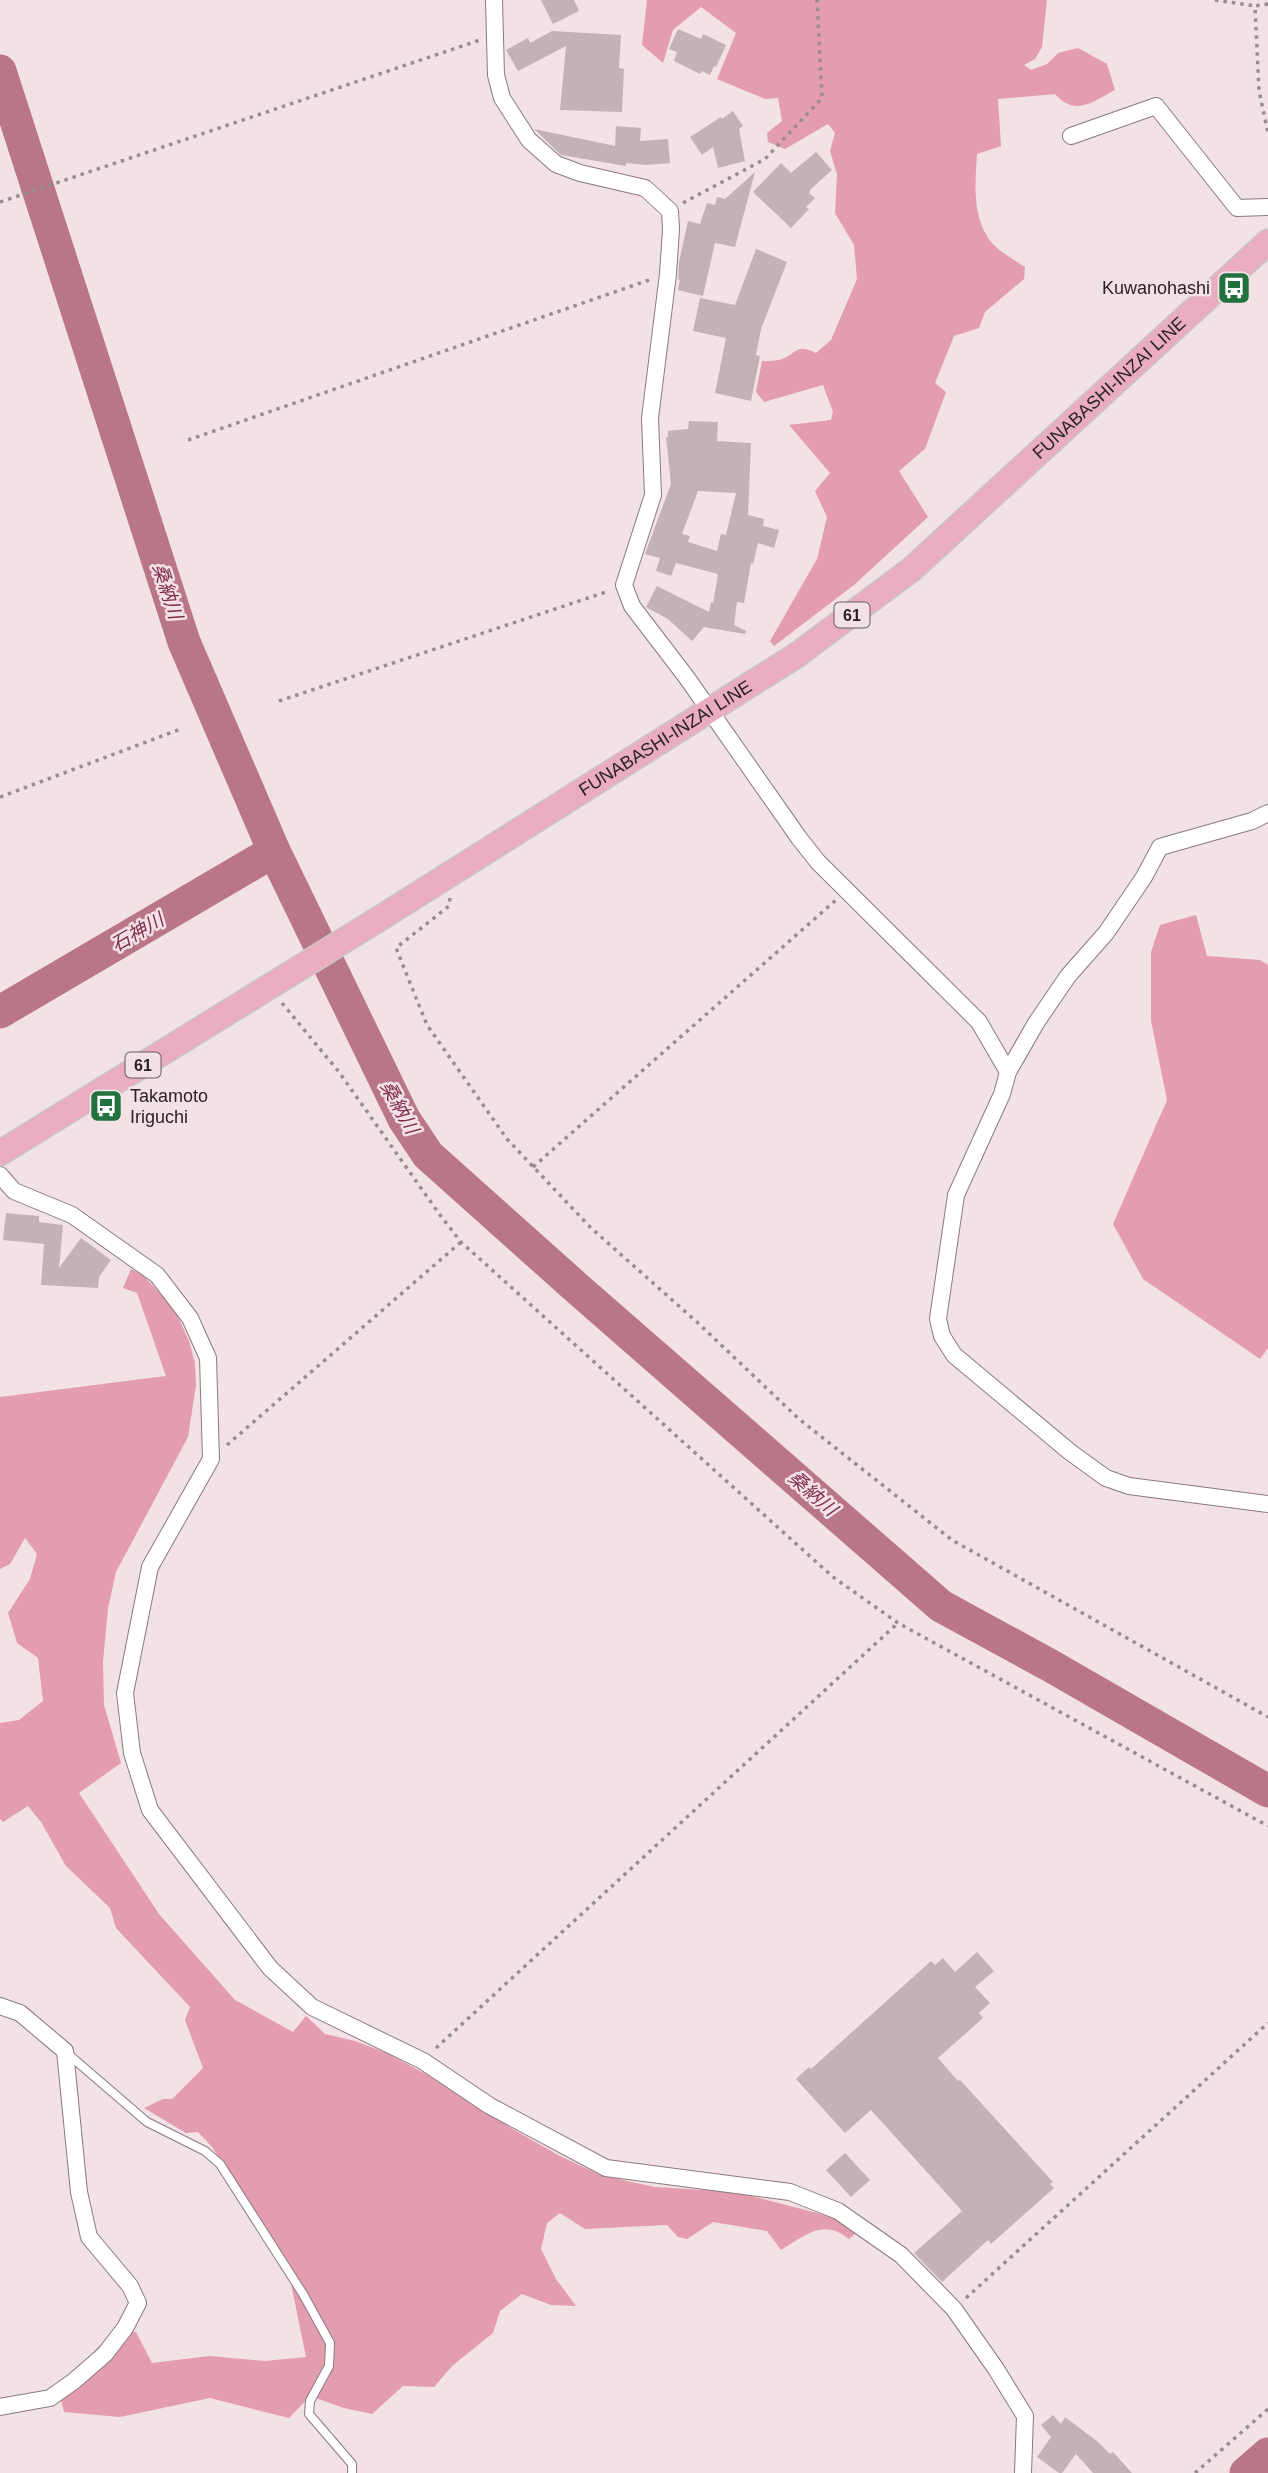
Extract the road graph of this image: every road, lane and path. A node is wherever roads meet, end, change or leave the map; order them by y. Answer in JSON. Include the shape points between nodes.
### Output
{"nodes":[{"id":1,"x":494,"y":0,"type":"edge"},
{"id":2,"x":817,"y":0,"type":"edge"},
{"id":3,"x":1215,"y":0,"type":"edge"},
{"id":4,"x":1268,"y":4,"type":"edge"},
{"id":5,"x":1255,"y":6,"type":"junction"},
{"id":6,"x":495,"y":34,"type":"junction"},
{"id":7,"x":1268,"y":133,"type":"edge"},
{"id":8,"x":1071,"y":136,"type":"dead end"},
{"id":9,"x":0,"y":202,"type":"edge"},
{"id":10,"x":1268,"y":207,"type":"edge"},
{"id":11,"x":670,"y":211,"type":"junction"},
{"id":12,"x":1268,"y":242,"type":"edge"},
{"id":13,"x":668,"y":274,"type":"junction"},
{"id":14,"x":188,"y":440,"type":"dead end"},
{"id":15,"x":624,"y":586,"type":"junction"},
{"id":16,"x":278,"y":701,"type":"dead end"},
{"id":17,"x":707,"y":709,"type":"junction"},
{"id":18,"x":183,"y":728,"type":"dead end"},
{"id":19,"x":0,"y":797,"type":"edge"},
{"id":20,"x":1268,"y":813,"type":"edge"},
{"id":21,"x":452,"y":872,"type":"junction"},
{"id":22,"x":848,"y":890,"type":"junction"},
{"id":23,"x":278,"y":982,"type":"junction"},
{"id":24,"x":1008,"y":1072,"type":"junction"},
{"id":25,"x":0,"y":1153,"type":"edge"},
{"id":26,"x":533,"y":1167,"type":"junction"},
{"id":27,"x":0,"y":1175,"type":"edge"},
{"id":28,"x":461,"y":1242,"type":"junction"},
{"id":29,"x":211,"y":1459,"type":"junction"},
{"id":30,"x":1268,"y":1504,"type":"edge"},
{"id":31,"x":898,"y":1623,"type":"junction"},
{"id":32,"x":1268,"y":1717,"type":"edge"},
{"id":33,"x":1268,"y":1826,"type":"edge"},
{"id":34,"x":0,"y":2006,"type":"edge"},
{"id":35,"x":1268,"y":2022,"type":"edge"},
{"id":36,"x":65,"y":2051,"type":"junction"},
{"id":37,"x":423,"y":2061,"type":"junction"},
{"id":38,"x":954,"y":2309,"type":"junction"},
{"id":39,"x":0,"y":2407,"type":"edge"},
{"id":40,"x":1268,"y":2409,"type":"edge"},
{"id":41,"x":352,"y":2473,"type":"edge"},
{"id":42,"x":1023,"y":2473,"type":"edge"},
{"id":43,"x":1195,"y":2473,"type":"edge"}],
"edges":[{"from":1,"to":6,"type":"street"},
{"from":2,"to":11,"type":"path","via":[[822,98],[765,159]]},
{"from":3,"to":5,"type":"path"},
{"from":4,"to":5,"type":"path"},
{"from":5,"to":7,"type":"path","via":[[1259,91]]},
{"from":6,"to":9,"type":"path"},
{"from":6,"to":11,"type":"street","via":[[502,98],[529,140],[556,164],[645,188]]},
{"from":8,"to":10,"type":"street","via":[[1156,106],[1237,208]]},
{"from":11,"to":13,"type":"street"},
{"from":12,"to":17,"type":"main road","name":"FUNABASHI-INZAI LINE","number":"61","via":[[912,569],[797,655]]},
{"from":13,"to":14,"type":"path"},
{"from":13,"to":15,"type":"street","via":[[650,418],[653,495]]},
{"from":15,"to":16,"type":"path"},
{"from":15,"to":17,"type":"street","via":[[632,606]]},
{"from":17,"to":21,"type":"main road","name":"FUNABASHI-INZAI LINE","number":"61"},
{"from":17,"to":22,"type":"street","via":[[799,838]]},
{"from":18,"to":19,"type":"path"},
{"from":20,"to":24,"type":"street","via":[[1160,847],[1106,933],[1068,976],[1036,1023]]},
{"from":21,"to":23,"type":"main road","name":"FUNABASHI-INZAI LINE","number":"61"},
{"from":21,"to":26,"type":"path","via":[[449,906],[396,948],[427,1025],[507,1139]]},
{"from":22,"to":24,"type":"street","via":[[979,1022]]},
{"from":22,"to":26,"type":"path"},
{"from":23,"to":25,"type":"main road","name":"FUNABASHI-INZAI LINE","number":"61"},
{"from":23,"to":28,"type":"path"},
{"from":24,"to":30,"type":"street","via":[[956,1195],[938,1319],[942,1336],[954,1355],[996,1392],[1106,1478],[1129,1486]]},
{"from":26,"to":32,"type":"path","via":[[591,1228],[799,1419],[952,1540]]},
{"from":27,"to":29,"type":"street","via":[[14,1191],[72,1215],[157,1275],[190,1318],[208,1358]]},
{"from":28,"to":29,"type":"path"},
{"from":28,"to":31,"type":"path","via":[[833,1577]]},
{"from":29,"to":37,"type":"street","via":[[150,1567],[125,1693],[132,1753],[150,1810],[270,1968],[312,2007]]},
{"from":31,"to":33,"type":"path"},
{"from":31,"to":37,"type":"path"},
{"from":34,"to":36,"type":"street","via":[[20,2013]]},
{"from":35,"to":38,"type":"path"},
{"from":36,"to":39,"type":"street","via":[[79,2192],[89,2237],[130,2286],[138,2303],[104,2354],[74,2381],[50,2398]]},
{"from":36,"to":41,"type":"lane","via":[[147,2122],[205,2151],[220,2164],[330,2343],[330,2366],[310,2401],[309,2414],[352,2464]]},
{"from":37,"to":38,"type":"street","via":[[489,2106],[607,2168],[790,2192],[838,2211],[901,2255]]},
{"from":38,"to":42,"type":"street","via":[[1025,2416]]},
{"from":40,"to":43,"type":"path"}]}
